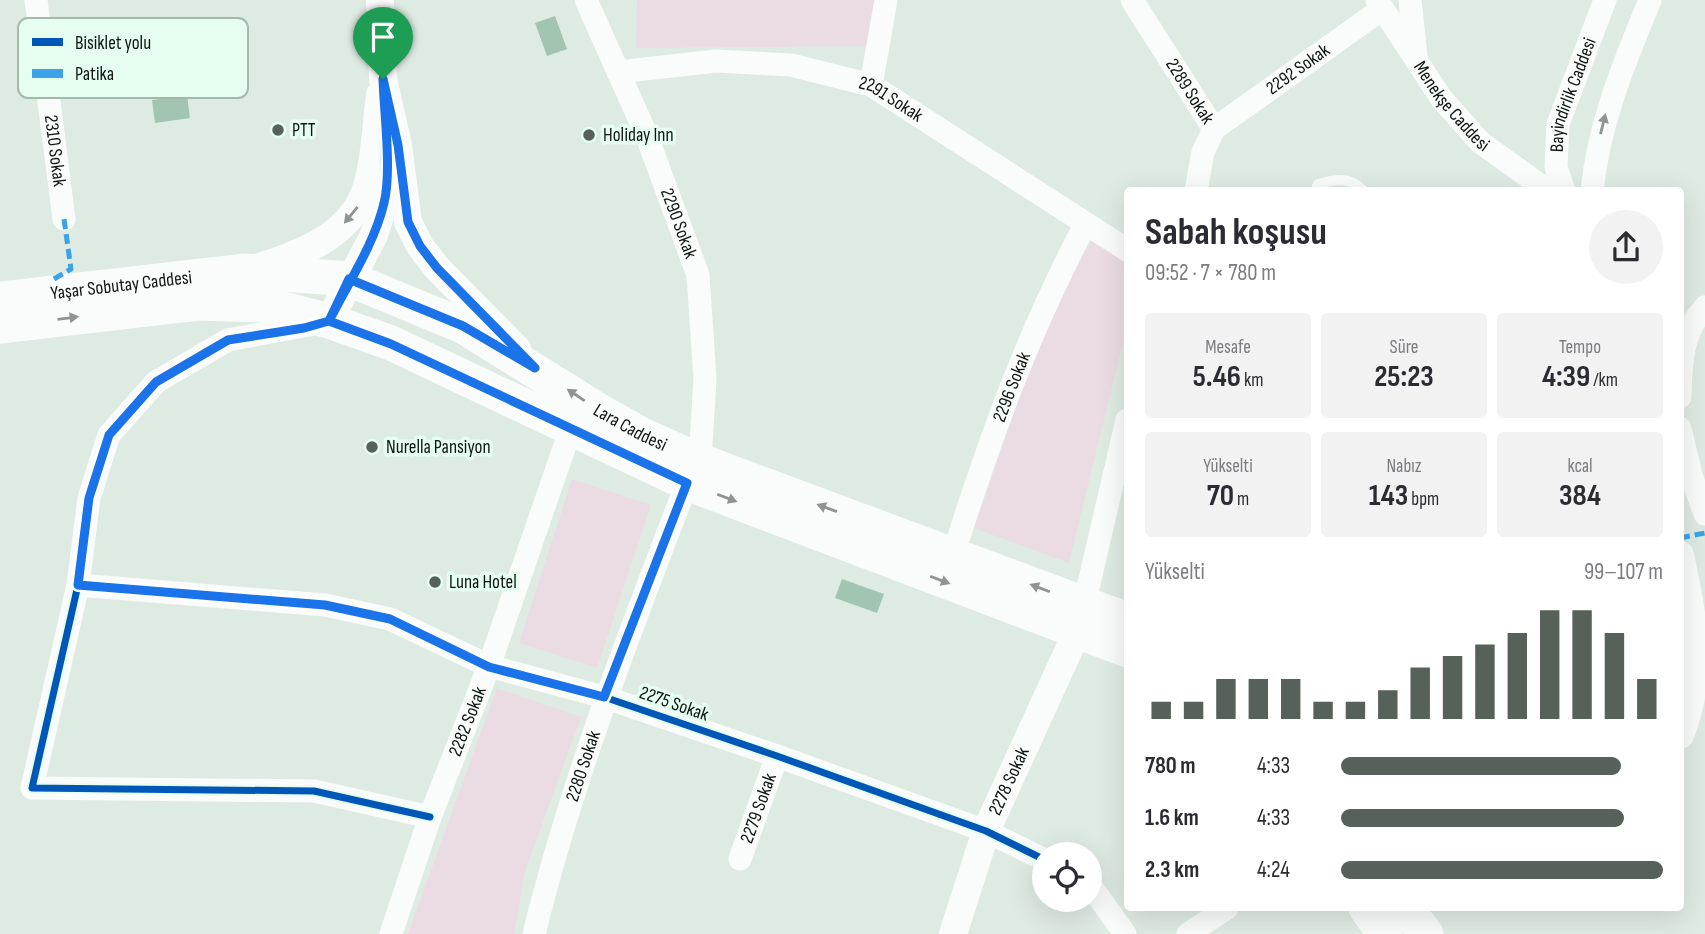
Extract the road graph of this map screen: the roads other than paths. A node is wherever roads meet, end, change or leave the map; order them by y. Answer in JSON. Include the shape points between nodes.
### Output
{"nodes":[{"id":1,"x":36,"y":0,"type":"edge"},
{"id":2,"x":380,"y":0,"type":"edge"},
{"id":3,"x":586,"y":0,"type":"edge"},
{"id":4,"x":886,"y":0,"type":"edge"},
{"id":5,"x":1132,"y":0,"type":"edge"},
{"id":6,"x":1410,"y":0,"type":"edge"},
{"id":7,"x":1605,"y":0,"type":"edge"},
{"id":8,"x":1650,"y":0,"type":"edge"},
{"id":9,"x":1380,"y":4,"type":"edge"},
{"id":10,"x":38,"y":18,"type":"edge"},
{"id":11,"x":1416,"y":57,"type":"junction"},
{"id":12,"x":618,"y":72,"type":"junction"},
{"id":13,"x":383,"y":79,"type":"junction"},
{"id":14,"x":871,"y":85,"type":"junction"},
{"id":15,"x":49,"y":98,"type":"edge"},
{"id":16,"x":1214,"y":129,"type":"junction"},
{"id":17,"x":1197,"y":187,"type":"edge"},
{"id":18,"x":1317,"y":187,"type":"edge"},
{"id":19,"x":1360,"y":187,"type":"edge"},
{"id":20,"x":1548,"y":187,"type":"edge"},
{"id":21,"x":1554,"y":187,"type":"edge"},
{"id":22,"x":1592,"y":187,"type":"edge"},
{"id":23,"x":64,"y":219,"type":"dead end"},
{"id":24,"x":1085,"y":225,"type":"junction"},
{"id":25,"x":1124,"y":248,"type":"edge"},
{"id":26,"x":245,"y":271,"type":"junction"},
{"id":27,"x":349,"y":279,"type":"junction"},
{"id":28,"x":0,"y":299,"type":"edge"},
{"id":29,"x":1705,"y":307,"type":"edge"},
{"id":30,"x":329,"y":321,"type":"junction"},
{"id":31,"x":0,"y":326,"type":"edge"},
{"id":32,"x":1684,"y":345,"type":"edge"},
{"id":33,"x":535,"y":368,"type":"junction"},
{"id":34,"x":570,"y":428,"type":"junction"},
{"id":35,"x":1124,"y":433,"type":"edge"},
{"id":36,"x":1684,"y":445,"type":"edge"},
{"id":37,"x":693,"y":472,"type":"junction"},
{"id":38,"x":1705,"y":514,"type":"edge"},
{"id":39,"x":953,"y":555,"type":"junction"},
{"id":40,"x":1684,"y":575,"type":"edge"},
{"id":41,"x":78,"y":585,"type":"junction"},
{"id":42,"x":1081,"y":619,"type":"junction"},
{"id":43,"x":1124,"y":620,"type":"edge"},
{"id":44,"x":1124,"y":648,"type":"edge"},
{"id":45,"x":489,"y":667,"type":"junction"},
{"id":46,"x":604,"y":697,"type":"junction"},
{"id":47,"x":1684,"y":723,"type":"edge"},
{"id":48,"x":777,"y":756,"type":"junction"},
{"id":49,"x":430,"y":817,"type":"junction"},
{"id":50,"x":986,"y":831,"type":"junction"},
{"id":51,"x":1032,"y":854,"type":"edge"},
{"id":52,"x":740,"y":859,"type":"dead end"},
{"id":53,"x":1102,"y":902,"type":"edge"},
{"id":54,"x":1222,"y":911,"type":"edge"},
{"id":55,"x":1368,"y":911,"type":"edge"},
{"id":56,"x":1408,"y":911,"type":"edge"},
{"id":57,"x":391,"y":934,"type":"edge"},
{"id":58,"x":534,"y":934,"type":"edge"},
{"id":59,"x":953,"y":934,"type":"edge"},
{"id":60,"x":1125,"y":934,"type":"edge"},
{"id":61,"x":1188,"y":934,"type":"edge"},
{"id":62,"x":1385,"y":934,"type":"edge"},
{"id":63,"x":1426,"y":934,"type":"edge"}],
"edges":[{"from":1,"to":10,"type":"street","name":"2310 Sokak"},
{"from":2,"to":13,"type":"street","name":"Lara Caddesi"},
{"from":3,"to":12,"type":"street","name":"2290 Sokak"},
{"from":4,"to":14,"type":"street"},
{"from":5,"to":16,"type":"street","name":"2289 Sokak"},
{"from":6,"to":11,"type":"street"},
{"from":7,"to":21,"type":"street","name":"Bayindirlik Caddesi","via":[[1558,124]]},
{"from":22,"to":8,"type":"street","name":"Bayindirlik Caddesi","one_way":true,"via":[[1609,101]]},
{"from":9,"to":11,"type":"street","name":"Menekşe Caddesi"},
{"from":9,"to":16,"type":"street","name":"2292 Sokak"},
{"from":11,"to":20,"type":"street","name":"Menekşe Caddesi","via":[[1441,98],[1480,142],[1512,168]]},
{"from":12,"to":14,"type":"street","name":"2291 Sokak","via":[[716,61],[791,65]]},
{"from":12,"to":37,"type":"street","name":"2290 Sokak","via":[[698,275],[705,379]]},
{"from":13,"to":26,"type":"street","one_way":true,"via":[[366,191],[353,216],[324,241],[284,260]]},
{"from":13,"to":27,"type":"street","via":[[385,200],[374,235]]},
{"from":13,"to":33,"type":"street","name":"Lara Caddesi","via":[[408,222],[420,246]]},
{"from":14,"to":24,"type":"street","name":"2291 Sokak"},
{"from":15,"to":23,"type":"street","name":"2310 Sokak"},
{"from":16,"to":17,"type":"street","name":"2289 Sokak","via":[[1203,152]]},
{"from":18,"to":19,"type":"lane","via":[[1339,178]]},
{"from":24,"to":25,"type":"street","name":"2291 Sokak"},
{"from":24,"to":39,"type":"street","name":"2296 Sokak","via":[[1046,298],[989,439]]},
{"from":26,"to":27,"type":"main road","name":"Yaşar Sobutay Caddesi"},
{"from":26,"to":28,"type":"main road","name":"Yaşar Sobutay Caddesi"},
{"from":27,"to":30,"type":"street"},
{"from":27,"to":33,"type":"main road","name":"Yaşar Sobutay Caddesi","via":[[463,326]]},
{"from":29,"to":32,"type":"street"},
{"from":31,"to":30,"type":"main road","one_way":true,"via":[[198,303],[268,305]]},
{"from":30,"to":34,"type":"main road","via":[[391,344]]},
{"from":30,"to":41,"type":"street","via":[[228,340],[156,382],[109,435],[89,498]]},
{"from":37,"to":33,"type":"main road","name":"Lara Caddesi","one_way":true},
{"from":34,"to":37,"type":"main road"},
{"from":34,"to":45,"type":"street","name":"2282 Sokak"},
{"from":35,"to":42,"type":"street"},
{"from":36,"to":38,"type":"street"},
{"from":39,"to":37,"type":"main road","name":"Lara Caddesi","one_way":true},
{"from":37,"to":42,"type":"main road","one_way":true},
{"from":37,"to":46,"type":"street","name":"2280 Sokak"},
{"from":42,"to":39,"type":"main road","name":"Lara Caddesi","one_way":true},
{"from":40,"to":47,"type":"street","via":[[1699,676]]},
{"from":41,"to":45,"type":"street","name":"2275 Sokak","via":[[325,605],[390,619]]},
{"from":41,"to":49,"type":"street","via":[[32,788],[314,791]]},
{"from":42,"to":43,"type":"main road","name":"Lara Caddesi"},
{"from":42,"to":44,"type":"main road"},
{"from":42,"to":50,"type":"street","name":"2278 Sokak"},
{"from":45,"to":46,"type":"street","name":"2275 Sokak"},
{"from":45,"to":49,"type":"street","name":"2282 Sokak"},
{"from":46,"to":48,"type":"street","name":"2275 Sokak"},
{"from":46,"to":58,"type":"street","name":"2280 Sokak"},
{"from":48,"to":50,"type":"street","name":"2275 Sokak"},
{"from":48,"to":52,"type":"street","name":"2279 Sokak"},
{"from":49,"to":57,"type":"street","name":"2282 Sokak"},
{"from":50,"to":51,"type":"street","name":"2275 Sokak"},
{"from":50,"to":59,"type":"street","name":"2278 Sokak"},
{"from":53,"to":60,"type":"street"},
{"from":54,"to":61,"type":"street"},
{"from":55,"to":62,"type":"main road"},
{"from":56,"to":63,"type":"main road"}]}
